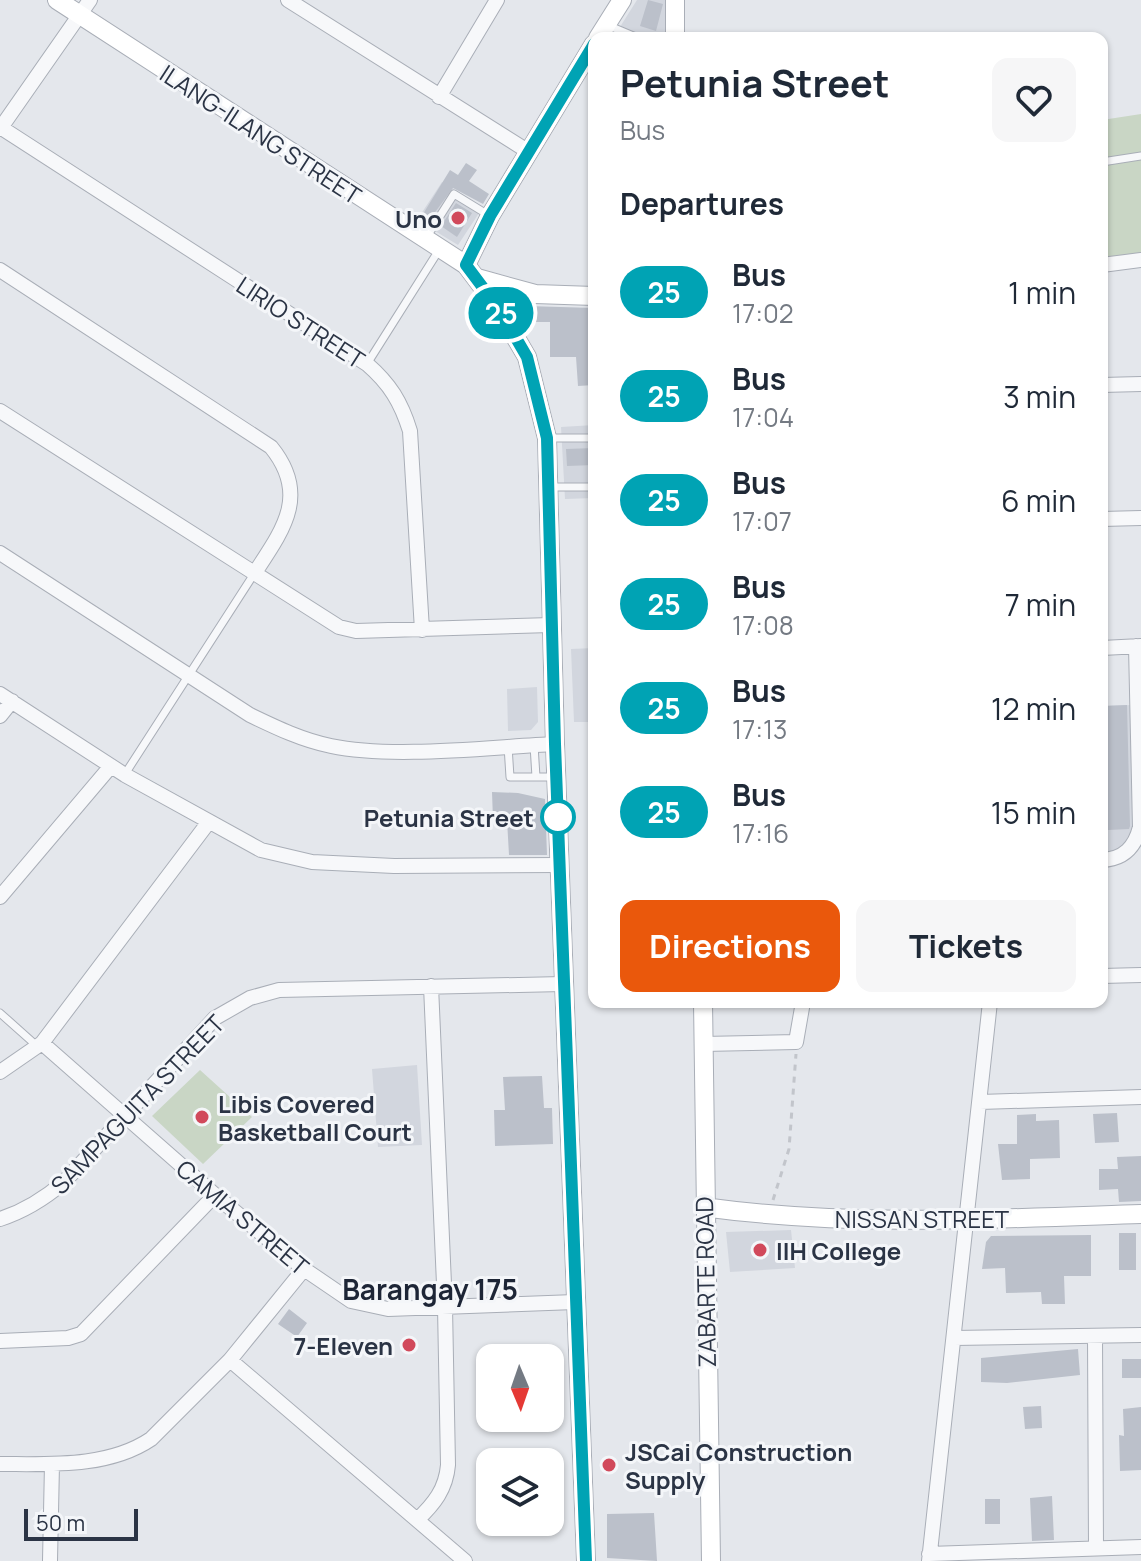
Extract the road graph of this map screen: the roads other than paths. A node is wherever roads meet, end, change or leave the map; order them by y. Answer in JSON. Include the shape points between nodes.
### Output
{"nodes":[{"id":1,"x":57,"y":0,"type":"edge"},
{"id":2,"x":288,"y":0,"type":"edge"},
{"id":3,"x":497,"y":0,"type":"edge"},
{"id":4,"x":622,"y":0,"type":"edge"},
{"id":5,"x":675,"y":0,"type":"edge"},
{"id":6,"x":84,"y":8,"type":"edge"},
{"id":7,"x":602,"y":31,"type":"edge"},
{"id":8,"x":675,"y":32,"type":"edge"},
{"id":9,"x":588,"y":54,"type":"edge"},
{"id":10,"x":439,"y":97,"type":"junction"},
{"id":11,"x":0,"y":128,"type":"edge"},
{"id":12,"x":529,"y":152,"type":"junction"},
{"id":13,"x":1141,"y":156,"type":"edge"},
{"id":14,"x":1108,"y":161,"type":"edge"},
{"id":15,"x":490,"y":216,"type":"junction"},
{"id":16,"x":432,"y":245,"type":"junction"},
{"id":17,"x":1141,"y":260,"type":"edge"},
{"id":18,"x":1108,"y":264,"type":"edge"},
{"id":19,"x":0,"y":270,"type":"edge"},
{"id":20,"x":471,"y":272,"type":"junction"},
{"id":21,"x":535,"y":294,"type":"junction"},
{"id":22,"x":588,"y":296,"type":"edge"},
{"id":23,"x":499,"y":309,"type":"junction"},
{"id":24,"x":367,"y":364,"type":"junction"},
{"id":25,"x":1141,"y":384,"type":"edge"},
{"id":26,"x":1108,"y":385,"type":"edge"},
{"id":27,"x":0,"y":411,"type":"edge"},
{"id":28,"x":547,"y":438,"type":"junction"},
{"id":29,"x":588,"y":438,"type":"edge"},
{"id":30,"x":549,"y":487,"type":"junction"},
{"id":31,"x":588,"y":487,"type":"edge"},
{"id":32,"x":1141,"y":518,"type":"edge"},
{"id":33,"x":1108,"y":519,"type":"edge"},
{"id":34,"x":0,"y":553,"type":"edge"},
{"id":35,"x":254,"y":574,"type":"junction"},
{"id":36,"x":551,"y":625,"type":"junction"},
{"id":37,"x":422,"y":630,"type":"junction"},
{"id":38,"x":1139,"y":646,"type":"edge"},
{"id":39,"x":1108,"y":648,"type":"edge"},
{"id":40,"x":188,"y":674,"type":"junction"},
{"id":41,"x":6,"y":698,"type":"edge"},
{"id":42,"x":0,"y":716,"type":"edge"},
{"id":43,"x":555,"y":744,"type":"junction"},
{"id":44,"x":534,"y":745,"type":"junction"},
{"id":45,"x":508,"y":746,"type":"junction"},
{"id":46,"x":111,"y":766,"type":"junction"},
{"id":47,"x":125,"y":775,"type":"junction"},
{"id":48,"x":536,"y":777,"type":"junction"},
{"id":49,"x":557,"y":777,"type":"junction"},
{"id":50,"x":208,"y":823,"type":"junction"},
{"id":51,"x":1108,"y":858,"type":"edge"},
{"id":52,"x":559,"y":865,"type":"junction"},
{"id":53,"x":0,"y":897,"type":"edge"},
{"id":54,"x":1141,"y":975,"type":"edge"},
{"id":55,"x":1108,"y":976,"type":"edge"},
{"id":56,"x":563,"y":984,"type":"junction"},
{"id":57,"x":431,"y":986,"type":"junction"},
{"id":58,"x":703,"y":1008,"type":"edge"},
{"id":59,"x":802,"y":1008,"type":"edge"},
{"id":60,"x":989,"y":1008,"type":"edge"},
{"id":61,"x":0,"y":1013,"type":"edge"},
{"id":62,"x":39,"y":1044,"type":"junction"},
{"id":63,"x":703,"y":1044,"type":"junction"},
{"id":64,"x":0,"y":1072,"type":"edge"},
{"id":65,"x":1141,"y":1097,"type":"edge"},
{"id":66,"x":980,"y":1102,"type":"junction"},
{"id":67,"x":124,"y":1116,"type":"junction"},
{"id":68,"x":215,"y":1195,"type":"junction"},
{"id":69,"x":703,"y":1207,"type":"junction"},
{"id":70,"x":1141,"y":1214,"type":"edge"},
{"id":71,"x":0,"y":1219,"type":"edge"},
{"id":72,"x":964,"y":1220,"type":"junction"},
{"id":73,"x":304,"y":1269,"type":"junction"},
{"id":74,"x":575,"y":1302,"type":"junction"},
{"id":75,"x":445,"y":1307,"type":"junction"},
{"id":76,"x":1141,"y":1335,"type":"edge"},
{"id":77,"x":1095,"y":1336,"type":"junction"},
{"id":78,"x":954,"y":1338,"type":"junction"},
{"id":79,"x":0,"y":1341,"type":"edge"},
{"id":80,"x":230,"y":1360,"type":"junction"},
{"id":81,"x":0,"y":1464,"type":"edge"},
{"id":82,"x":52,"y":1464,"type":"junction"},
{"id":83,"x":417,"y":1520,"type":"junction"},
{"id":84,"x":1141,"y":1547,"type":"edge"},
{"id":85,"x":1096,"y":1548,"type":"junction"},
{"id":86,"x":929,"y":1558,"type":"edge"},
{"id":87,"x":50,"y":1561,"type":"edge"},
{"id":88,"x":465,"y":1561,"type":"edge"},
{"id":89,"x":586,"y":1561,"type":"edge"},
{"id":90,"x":711,"y":1561,"type":"edge"}],
"edges":[{"from":1,"to":6,"type":"main road","name":"ILANG-ILANG STREET"},
{"from":2,"to":10,"type":"street"},
{"from":3,"to":10,"type":"street"},
{"from":4,"to":7,"type":"main road"},
{"from":5,"to":8,"type":"main road"},
{"from":6,"to":11,"type":"street"},
{"from":6,"to":16,"type":"main road","name":"ILANG-ILANG STREET"},
{"from":9,"to":12,"type":"main road"},
{"from":10,"to":12,"type":"street"},
{"from":11,"to":24,"type":"street","name":"LIRIO STREET"},
{"from":12,"to":15,"type":"main road"},
{"from":13,"to":14,"type":"lane"},
{"from":15,"to":16,"type":"lane","via":[[454,194]]},
{"from":15,"to":20,"type":"main road"},
{"from":16,"to":20,"type":"main road","name":"ILANG-ILANG STREET"},
{"from":16,"to":24,"type":"lane"},
{"from":17,"to":18,"type":"street"},
{"from":19,"to":35,"type":"street","via":[[271,447],[291,483],[289,513]]},
{"from":20,"to":21,"type":"main road"},
{"from":20,"to":23,"type":"main road"},
{"from":21,"to":22,"type":"main road"},
{"from":21,"to":23,"type":"main road"},
{"from":23,"to":28,"type":"main road","via":[[527,357]]},
{"from":24,"to":37,"type":"street","name":"LIRIO STREET","via":[[388,382],[410,431]]},
{"from":25,"to":26,"type":"street"},
{"from":27,"to":35,"type":"street"},
{"from":28,"to":29,"type":"lane"},
{"from":28,"to":30,"type":"main road"},
{"from":30,"to":31,"type":"lane"},
{"from":30,"to":36,"type":"main road"},
{"from":32,"to":33,"type":"street"},
{"from":34,"to":40,"type":"street"},
{"from":35,"to":37,"type":"street","via":[[339,627]]},
{"from":35,"to":40,"type":"lane"},
{"from":36,"to":37,"type":"street"},
{"from":36,"to":43,"type":"main road"},
{"from":38,"to":39,"type":"street"},
{"from":38,"to":51,"type":"street","via":[[1140,827],[1126,853]]},
{"from":40,"to":45,"type":"street","via":[[278,729],[333,747]]},
{"from":40,"to":47,"type":"lane"},
{"from":41,"to":42,"type":"street"},
{"from":41,"to":46,"type":"street"},
{"from":43,"to":44,"type":"street"},
{"from":43,"to":49,"type":"main road"},
{"from":44,"to":45,"type":"street"},
{"from":44,"to":48,"type":"lane"},
{"from":45,"to":48,"type":"lane","via":[[510,777]]},
{"from":46,"to":47,"type":"street"},
{"from":46,"to":53,"type":"street"},
{"from":47,"to":50,"type":"street"},
{"from":48,"to":49,"type":"lane"},
{"from":49,"to":52,"type":"main road"},
{"from":50,"to":52,"type":"street","via":[[261,850],[312,862]]},
{"from":50,"to":62,"type":"street"},
{"from":52,"to":56,"type":"main road"},
{"from":54,"to":55,"type":"street"},
{"from":56,"to":57,"type":"street","name":"SAMPAGUITA STREET"},
{"from":56,"to":74,"type":"main road"},
{"from":57,"to":67,"type":"street","name":"SAMPAGUITA STREET","via":[[279,990],[250,998],[215,1018]]},
{"from":57,"to":75,"type":"street"},
{"from":58,"to":63,"type":"main road","name":"ZABARTE ROAD"},
{"from":59,"to":63,"type":"street","via":[[796,1042]]},
{"from":60,"to":66,"type":"street"},
{"from":61,"to":62,"type":"lane"},
{"from":62,"to":64,"type":"street"},
{"from":62,"to":67,"type":"street","name":"CAMIA STREET"},
{"from":63,"to":69,"type":"main road","name":"ZABARTE ROAD"},
{"from":65,"to":66,"type":"street"},
{"from":66,"to":72,"type":"street"},
{"from":67,"to":68,"type":"street","name":"CAMIA STREET"},
{"from":67,"to":71,"type":"street","name":"SAMPAGUITA STREET","via":[[44,1199]]},
{"from":68,"to":73,"type":"street","name":"CAMIA STREET"},
{"from":68,"to":79,"type":"street","via":[[81,1334]]},
{"from":69,"to":72,"type":"main road","name":"NISSAN STREET"},
{"from":69,"to":90,"type":"main road","name":"ZABARTE ROAD"},
{"from":70,"to":72,"type":"main road","name":"NISSAN STREET"},
{"from":72,"to":78,"type":"street"},
{"from":73,"to":75,"type":"street","name":"CAMIA STREET","via":[[359,1305]]},
{"from":73,"to":80,"type":"street"},
{"from":74,"to":75,"type":"street","name":"CAMIA STREET"},
{"from":74,"to":89,"type":"main road"},
{"from":75,"to":83,"type":"street","via":[[447,1473],[437,1499]]},
{"from":76,"to":77,"type":"street"},
{"from":77,"to":78,"type":"street"},
{"from":77,"to":85,"type":"street"},
{"from":78,"to":86,"type":"street"},
{"from":80,"to":82,"type":"street","via":[[138,1448],[107,1458]]},
{"from":80,"to":83,"type":"street"},
{"from":81,"to":82,"type":"street"},
{"from":82,"to":87,"type":"street"},
{"from":83,"to":88,"type":"street"},
{"from":84,"to":85,"type":"street"},
{"from":85,"to":86,"type":"street"}]}
